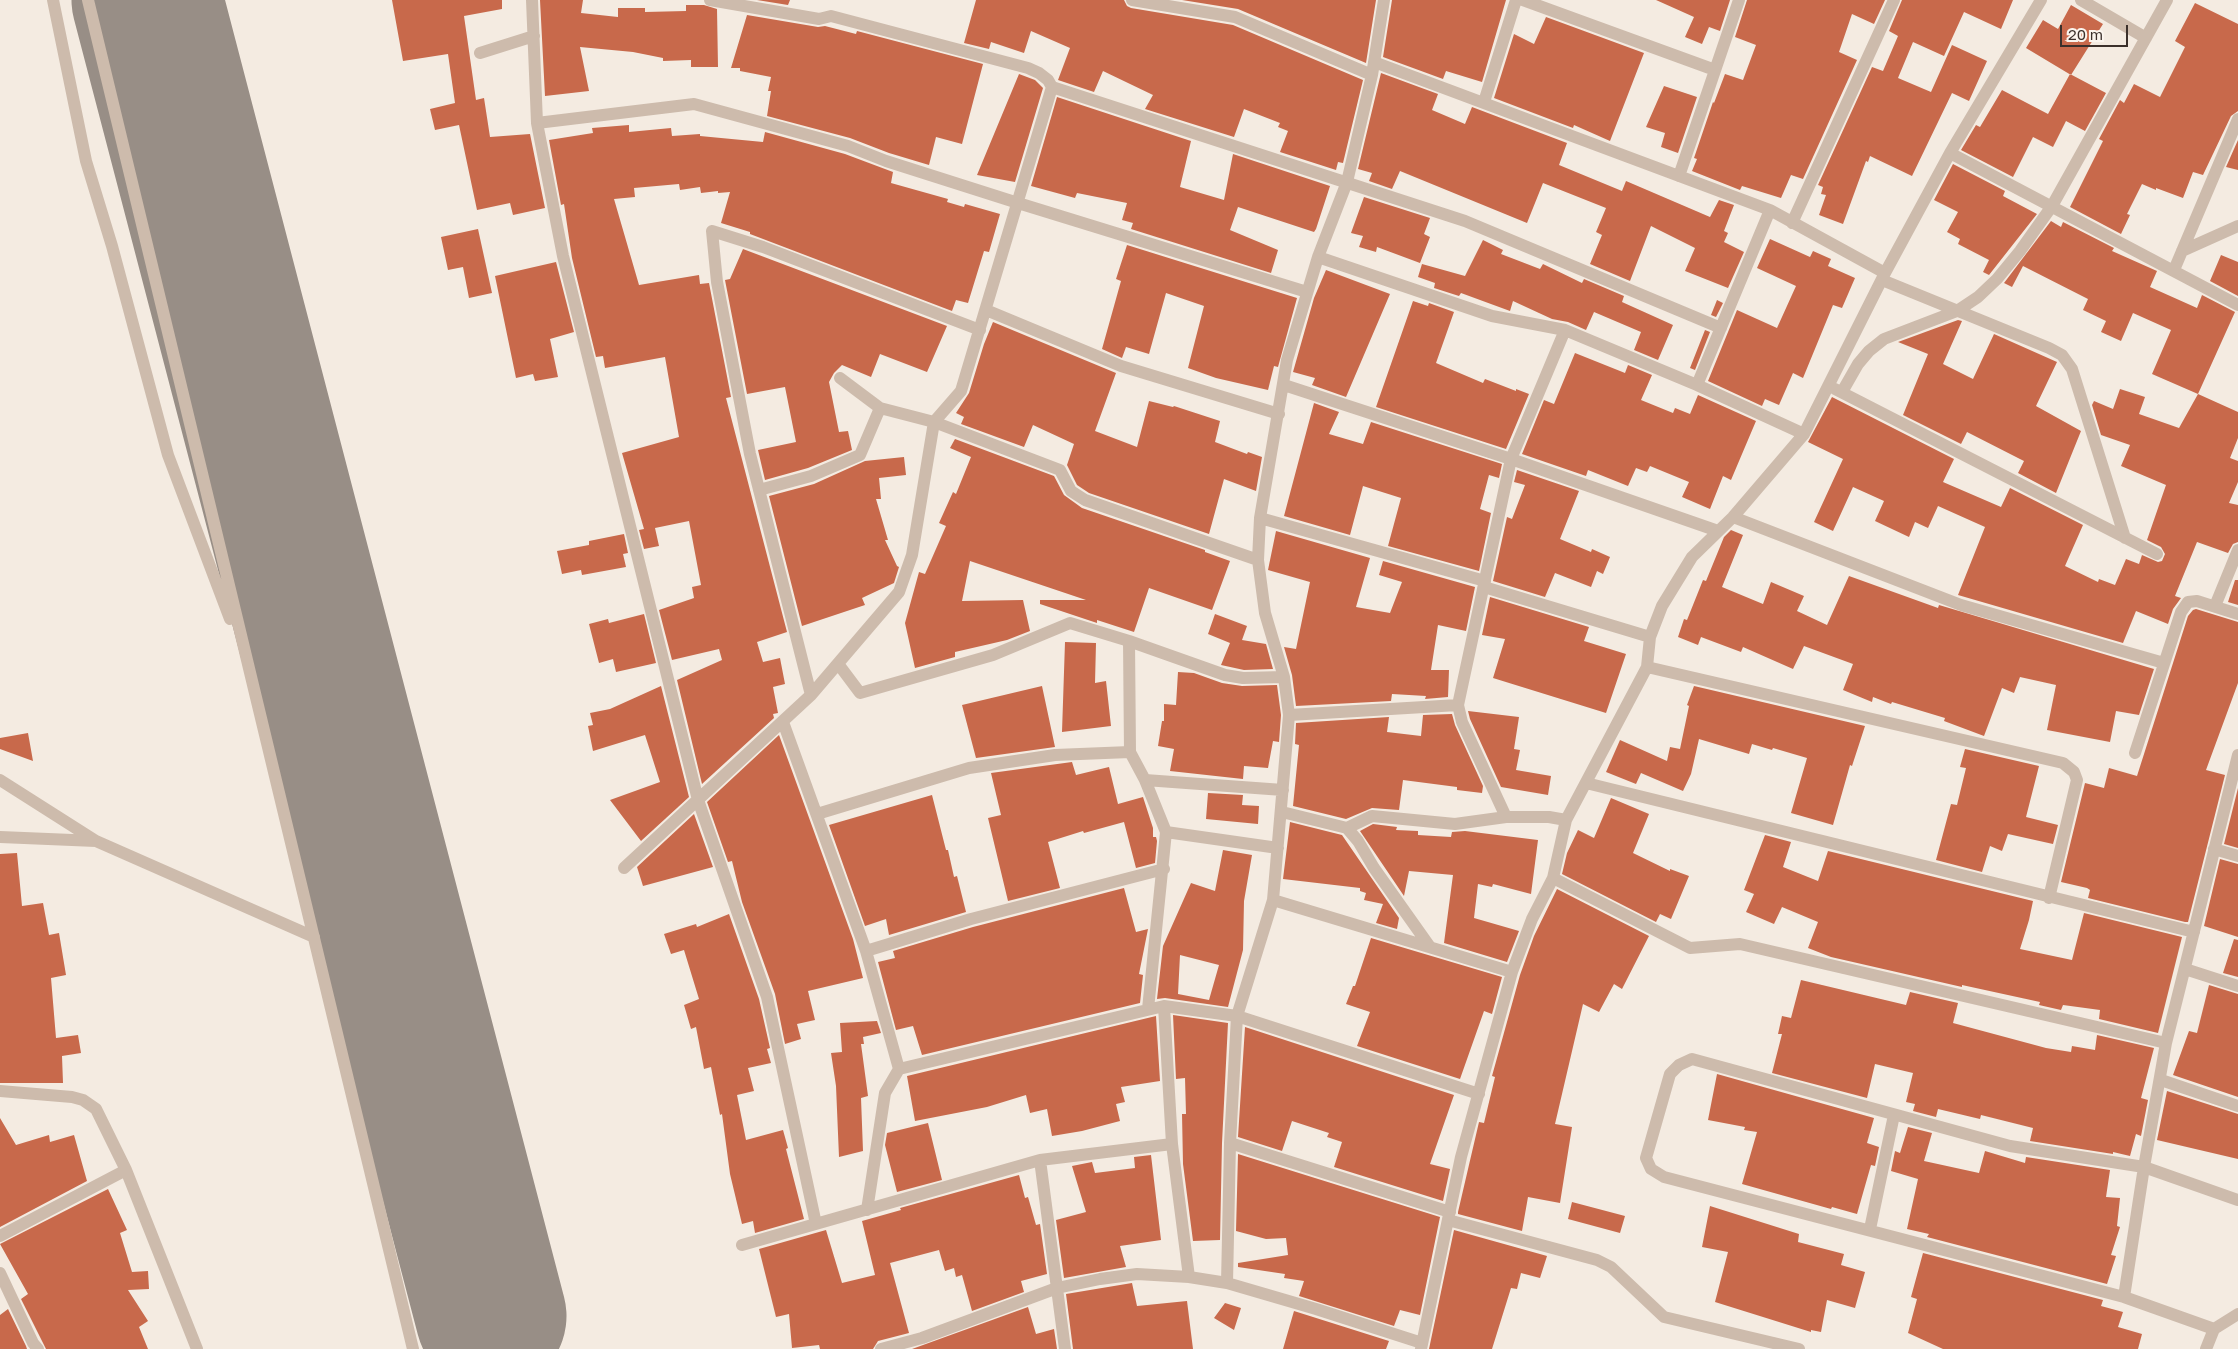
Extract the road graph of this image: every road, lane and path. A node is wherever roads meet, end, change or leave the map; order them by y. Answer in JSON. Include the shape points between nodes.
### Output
{"nodes":[{"id":1,"x":53,"y":0,"type":"edge"},
{"id":2,"x":88,"y":0,"type":"edge"},
{"id":3,"x":532,"y":0,"type":"edge"},
{"id":4,"x":710,"y":0,"type":"edge"},
{"id":5,"x":1132,"y":0,"type":"edge"},
{"id":6,"x":1384,"y":0,"type":"edge"},
{"id":7,"x":1516,"y":0,"type":"edge"},
{"id":8,"x":1523,"y":0,"type":"edge"},
{"id":9,"x":1739,"y":0,"type":"edge"},
{"id":10,"x":1894,"y":0,"type":"edge"},
{"id":11,"x":2041,"y":0,"type":"edge"},
{"id":12,"x":2082,"y":0,"type":"edge"},
{"id":13,"x":2167,"y":0,"type":"edge"},
{"id":14,"x":534,"y":36,"type":"junction"},
{"id":15,"x":2146,"y":38,"type":"junction"},
{"id":16,"x":480,"y":53,"type":"dead end"},
{"id":17,"x":1374,"y":62,"type":"junction"},
{"id":18,"x":1715,"y":70,"type":"junction"},
{"id":19,"x":1372,"y":75,"type":"junction"},
{"id":20,"x":1052,"y":87,"type":"junction"},
{"id":21,"x":1484,"y":102,"type":"junction"},
{"id":22,"x":2238,"y":119,"type":"edge"},
{"id":23,"x":537,"y":123,"type":"junction"},
{"id":24,"x":1950,"y":153,"type":"junction"},
{"id":25,"x":1679,"y":176,"type":"junction"},
{"id":26,"x":1347,"y":182,"type":"junction"},
{"id":27,"x":1018,"y":203,"type":"junction"},
{"id":28,"x":2052,"y":206,"type":"junction"},
{"id":29,"x":1770,"y":210,"type":"junction"},
{"id":30,"x":1792,"y":222,"type":"junction"},
{"id":31,"x":2238,"y":226,"type":"edge"},
{"id":32,"x":2182,"y":251,"type":"junction"},
{"id":33,"x":1318,"y":257,"type":"junction"},
{"id":34,"x":2174,"y":270,"type":"junction"},
{"id":35,"x":1883,"y":276,"type":"junction"},
{"id":36,"x":1308,"y":292,"type":"junction"},
{"id":37,"x":2238,"y":305,"type":"edge"},
{"id":38,"x":986,"y":310,"type":"junction"},
{"id":39,"x":1957,"y":311,"type":"junction"},
{"id":40,"x":1720,"y":328,"type":"junction"},
{"id":41,"x":980,"y":330,"type":"junction"},
{"id":42,"x":1565,"y":330,"type":"junction"},
{"id":43,"x":840,"y":378,"type":"dead end"},
{"id":44,"x":1284,"y":385,"type":"junction"},
{"id":45,"x":1697,"y":385,"type":"junction"},
{"id":46,"x":1828,"y":386,"type":"junction"},
{"id":47,"x":1842,"y":392,"type":"junction"},
{"id":48,"x":880,"y":408,"type":"junction"},
{"id":49,"x":1279,"y":414,"type":"junction"},
{"id":50,"x":934,"y":422,"type":"junction"},
{"id":51,"x":1804,"y":434,"type":"junction"},
{"id":52,"x":1511,"y":459,"type":"junction"},
{"id":53,"x":759,"y":490,"type":"junction"},
{"id":54,"x":1733,"y":517,"type":"junction"},
{"id":55,"x":1260,"y":518,"type":"junction"},
{"id":56,"x":1718,"y":531,"type":"junction"},
{"id":57,"x":2125,"y":538,"type":"junction"},
{"id":58,"x":2238,"y":550,"type":"edge"},
{"id":59,"x":2157,"y":554,"type":"dead end"},
{"id":60,"x":1258,"y":560,"type":"junction"},
{"id":61,"x":1484,"y":584,"type":"junction"},
{"id":62,"x":2215,"y":606,"type":"junction"},
{"id":63,"x":2238,"y":614,"type":"edge"},
{"id":64,"x":1650,"y":638,"type":"junction"},
{"id":65,"x":1129,"y":641,"type":"junction"},
{"id":66,"x":2164,"y":663,"type":"junction"},
{"id":67,"x":839,"y":665,"type":"junction"},
{"id":68,"x":1647,"y":667,"type":"junction"},
{"id":69,"x":249,"y":669,"type":"junction"},
{"id":70,"x":1284,"y":677,"type":"junction"},
{"id":71,"x":811,"y":695,"type":"junction"},
{"id":72,"x":1458,"y":705,"type":"junction"},
{"id":73,"x":1289,"y":715,"type":"junction"},
{"id":74,"x":784,"y":722,"type":"junction"},
{"id":75,"x":1130,"y":752,"type":"junction"},
{"id":76,"x":2134,"y":753,"type":"dead end"},
{"id":77,"x":2237,"y":763,"type":"edge"},
{"id":78,"x":0,"y":780,"type":"edge"},
{"id":79,"x":1145,"y":780,"type":"junction"},
{"id":80,"x":1586,"y":783,"type":"junction"},
{"id":81,"x":1283,"y":790,"type":"junction"},
{"id":82,"x":698,"y":800,"type":"junction"},
{"id":83,"x":1282,"y":812,"type":"junction"},
{"id":84,"x":817,"y":814,"type":"junction"},
{"id":85,"x":1506,"y":817,"type":"junction"},
{"id":86,"x":1566,"y":820,"type":"junction"},
{"id":87,"x":1347,"y":828,"type":"junction"},
{"id":88,"x":1166,"y":832,"type":"junction"},
{"id":89,"x":0,"y":837,"type":"edge"},
{"id":90,"x":96,"y":841,"type":"junction"},
{"id":91,"x":1278,"y":848,"type":"junction"},
{"id":92,"x":2214,"y":849,"type":"junction"},
{"id":93,"x":2238,"y":856,"type":"edge"},
{"id":94,"x":624,"y":868,"type":"dead end"},
{"id":95,"x":1164,"y":869,"type":"junction"},
{"id":96,"x":1552,"y":878,"type":"junction"},
{"id":97,"x":2050,"y":898,"type":"junction"},
{"id":98,"x":1273,"y":900,"type":"junction"},
{"id":99,"x":2194,"y":932,"type":"junction"},
{"id":100,"x":314,"y":937,"type":"junction"},
{"id":101,"x":1430,"y":947,"type":"junction"},
{"id":102,"x":866,"y":951,"type":"junction"},
{"id":103,"x":2185,"y":969,"type":"junction"},
{"id":104,"x":1512,"y":972,"type":"junction"},
{"id":105,"x":2238,"y":986,"type":"edge"},
{"id":106,"x":1164,"y":1006,"type":"junction"},
{"id":107,"x":1148,"y":1010,"type":"junction"},
{"id":108,"x":1237,"y":1016,"type":"junction"},
{"id":109,"x":2166,"y":1044,"type":"junction"},
{"id":110,"x":899,"y":1069,"type":"junction"},
{"id":111,"x":2161,"y":1080,"type":"junction"},
{"id":112,"x":0,"y":1091,"type":"edge"},
{"id":113,"x":1479,"y":1094,"type":"junction"},
{"id":114,"x":2238,"y":1106,"type":"edge"},
{"id":115,"x":1894,"y":1114,"type":"junction"},
{"id":116,"x":1230,"y":1143,"type":"junction"},
{"id":117,"x":1172,"y":1144,"type":"junction"},
{"id":118,"x":1040,"y":1160,"type":"junction"},
{"id":119,"x":2144,"y":1167,"type":"junction"},
{"id":120,"x":126,"y":1170,"type":"junction"},
{"id":121,"x":2238,"y":1200,"type":"edge"},
{"id":122,"x":867,"y":1210,"type":"junction"},
{"id":123,"x":1449,"y":1216,"type":"junction"},
{"id":124,"x":816,"y":1224,"type":"junction"},
{"id":125,"x":1870,"y":1229,"type":"junction"},
{"id":126,"x":0,"y":1236,"type":"edge"},
{"id":127,"x":742,"y":1245,"type":"dead end"},
{"id":128,"x":0,"y":1273,"type":"edge"},
{"id":129,"x":1189,"y":1276,"type":"junction"},
{"id":130,"x":1227,"y":1284,"type":"junction"},
{"id":131,"x":1057,"y":1288,"type":"junction"},
{"id":132,"x":2124,"y":1297,"type":"junction"},
{"id":133,"x":2238,"y":1314,"type":"edge"},
{"id":134,"x":2214,"y":1329,"type":"junction"},
{"id":135,"x":923,"y":1344,"type":"edge"},
{"id":136,"x":1421,"y":1346,"type":"edge"},
{"id":137,"x":38,"y":1349,"type":"edge"},
{"id":138,"x":197,"y":1349,"type":"edge"},
{"id":139,"x":413,"y":1349,"type":"edge"},
{"id":140,"x":881,"y":1349,"type":"edge"},
{"id":141,"x":1064,"y":1349,"type":"edge"},
{"id":142,"x":1799,"y":1349,"type":"edge"},
{"id":143,"x":2206,"y":1349,"type":"edge"}],
"edges":[{"from":1,"to":69,"type":"street","via":[[86,161],[168,455]]},
{"from":2,"to":69,"type":"street"},
{"from":3,"to":14,"type":"street"},
{"from":4,"to":20,"type":"street","via":[[819,19],[831,16],[1028,68],[1043,76]]},
{"from":5,"to":19,"type":"street","via":[[1235,16]]},
{"from":6,"to":17,"type":"street"},
{"from":7,"to":21,"type":"street"},
{"from":8,"to":18,"type":"street"},
{"from":9,"to":18,"type":"street"},
{"from":10,"to":30,"type":"street"},
{"from":11,"to":24,"type":"street"},
{"from":12,"to":15,"type":"street"},
{"from":13,"to":15,"type":"street"},
{"from":14,"to":16,"type":"street"},
{"from":14,"to":23,"type":"street"},
{"from":15,"to":28,"type":"street"},
{"from":17,"to":19,"type":"street"},
{"from":17,"to":21,"type":"street"},
{"from":18,"to":25,"type":"street"},
{"from":19,"to":26,"type":"street"},
{"from":20,"to":26,"type":"street"},
{"from":20,"to":27,"type":"street"},
{"from":21,"to":25,"type":"street"},
{"from":22,"to":32,"type":"street"},
{"from":23,"to":27,"type":"street","via":[[694,104],[848,146]]},
{"from":23,"to":82,"type":"street","via":[[563,256]]},
{"from":24,"to":28,"type":"street"},
{"from":24,"to":35,"type":"street"},
{"from":25,"to":29,"type":"street"},
{"from":26,"to":33,"type":"street"},
{"from":26,"to":40,"type":"street","via":[[1465,222]]},
{"from":27,"to":36,"type":"street"},
{"from":27,"to":38,"type":"street"},
{"from":28,"to":34,"type":"street"},
{"from":28,"to":39,"type":"street","via":[[1997,279]]},
{"from":29,"to":30,"type":"street"},
{"from":29,"to":40,"type":"street"},
{"from":30,"to":35,"type":"street"},
{"from":31,"to":32,"type":"street"},
{"from":32,"to":34,"type":"street"},
{"from":33,"to":36,"type":"street"},
{"from":33,"to":42,"type":"street","via":[[1492,316]]},
{"from":34,"to":37,"type":"street"},
{"from":35,"to":39,"type":"street"},
{"from":35,"to":46,"type":"street"},
{"from":36,"to":44,"type":"street","via":[[1287,360]]},
{"from":38,"to":41,"type":"street"},
{"from":38,"to":49,"type":"street","via":[[1121,366]]},
{"from":39,"to":47,"type":"street","via":[[1884,339],[1858,364]]},
{"from":39,"to":57,"type":"street","via":[[2062,355],[2072,369]]},
{"from":40,"to":45,"type":"street"},
{"from":41,"to":50,"type":"street","via":[[961,391]]},
{"from":41,"to":53,"type":"street","via":[[762,247],[712,232],[717,282]]},
{"from":42,"to":45,"type":"street"},
{"from":42,"to":52,"type":"street"},
{"from":43,"to":48,"type":"street"},
{"from":44,"to":49,"type":"street"},
{"from":44,"to":52,"type":"street"},
{"from":45,"to":51,"type":"street"},
{"from":46,"to":47,"type":"street"},
{"from":46,"to":51,"type":"street"},
{"from":47,"to":57,"type":"street"},
{"from":48,"to":50,"type":"street"},
{"from":48,"to":53,"type":"street","via":[[860,455],[811,476]]},
{"from":49,"to":55,"type":"street"},
{"from":50,"to":60,"type":"street","via":[[1060,470],[1071,491],[1085,500]]},
{"from":50,"to":67,"type":"street","via":[[912,555],[899,592]]},
{"from":51,"to":54,"type":"street"},
{"from":52,"to":56,"type":"street"},
{"from":52,"to":61,"type":"street"},
{"from":53,"to":71,"type":"street"},
{"from":54,"to":56,"type":"street"},
{"from":54,"to":66,"type":"street","via":[[1961,605]]},
{"from":55,"to":60,"type":"street"},
{"from":55,"to":61,"type":"street"},
{"from":56,"to":64,"type":"street","via":[[1692,557],[1662,606]]},
{"from":57,"to":59,"type":"street"},
{"from":58,"to":62,"type":"street"},
{"from":60,"to":70,"type":"street","via":[[1264,614]]},
{"from":61,"to":64,"type":"street"},
{"from":61,"to":72,"type":"street"},
{"from":62,"to":63,"type":"street"},
{"from":62,"to":66,"type":"street","via":[[2188,602],[2181,612]]},
{"from":64,"to":68,"type":"street"},
{"from":65,"to":67,"type":"street","via":[[1070,623],[993,655],[860,693]]},
{"from":65,"to":70,"type":"street","via":[[1225,675]]},
{"from":65,"to":75,"type":"street"},
{"from":66,"to":76,"type":"street"},
{"from":67,"to":71,"type":"street"},
{"from":68,"to":80,"type":"street"},
{"from":68,"to":97,"type":"street","via":[[2063,764],[2074,772],[2077,780]]},
{"from":69,"to":100,"type":"street"},
{"from":70,"to":73,"type":"street"},
{"from":71,"to":74,"type":"street"},
{"from":72,"to":73,"type":"street"},
{"from":72,"to":85,"type":"street","via":[[1462,722]]},
{"from":73,"to":81,"type":"street"},
{"from":74,"to":82,"type":"street"},
{"from":74,"to":84,"type":"street"},
{"from":75,"to":79,"type":"street"},
{"from":75,"to":84,"type":"street","via":[[1055,755],[969,768]]},
{"from":77,"to":92,"type":"street"},
{"from":78,"to":90,"type":"street"},
{"from":79,"to":81,"type":"street"},
{"from":79,"to":88,"type":"street"},
{"from":80,"to":86,"type":"street"},
{"from":80,"to":97,"type":"street"},
{"from":81,"to":83,"type":"street"},
{"from":82,"to":94,"type":"street"},
{"from":82,"to":124,"type":"street","via":[[767,996]]},
{"from":83,"to":87,"type":"street"},
{"from":83,"to":91,"type":"street"},
{"from":84,"to":102,"type":"street"},
{"from":85,"to":86,"type":"street"},
{"from":85,"to":87,"type":"street","via":[[1455,824],[1372,816]]},
{"from":86,"to":96,"type":"street"},
{"from":87,"to":101,"type":"street"},
{"from":88,"to":91,"type":"street"},
{"from":88,"to":95,"type":"street"},
{"from":89,"to":90,"type":"street"},
{"from":90,"to":100,"type":"street"},
{"from":91,"to":98,"type":"street"},
{"from":92,"to":93,"type":"street"},
{"from":92,"to":99,"type":"street"},
{"from":95,"to":102,"type":"street","via":[[971,919]]},
{"from":95,"to":107,"type":"street"},
{"from":96,"to":104,"type":"street"},
{"from":96,"to":109,"type":"street","via":[[1690,948],[1740,944]]},
{"from":97,"to":99,"type":"street"},
{"from":98,"to":101,"type":"street"},
{"from":98,"to":108,"type":"street"},
{"from":99,"to":103,"type":"street"},
{"from":100,"to":139,"type":"street"},
{"from":101,"to":104,"type":"street"},
{"from":102,"to":110,"type":"street"},
{"from":103,"to":105,"type":"street"},
{"from":103,"to":109,"type":"street"},
{"from":104,"to":113,"type":"street"},
{"from":106,"to":107,"type":"street"},
{"from":106,"to":108,"type":"street"},
{"from":106,"to":117,"type":"street"},
{"from":107,"to":110,"type":"street"},
{"from":108,"to":113,"type":"street"},
{"from":108,"to":116,"type":"street"},
{"from":109,"to":111,"type":"street"},
{"from":110,"to":122,"type":"street","via":[[886,1094]]},
{"from":111,"to":114,"type":"street"},
{"from":111,"to":119,"type":"street"},
{"from":112,"to":120,"type":"street","via":[[84,1100],[96,1109]]},
{"from":113,"to":123,"type":"street"},
{"from":115,"to":119,"type":"street","via":[[2010,1146]]},
{"from":115,"to":125,"type":"street"},
{"from":115,"to":125,"type":"street","via":[[1692,1059],[1670,1074],[1646,1158],[1651,1169],[1664,1177]]},
{"from":116,"to":123,"type":"street"},
{"from":116,"to":130,"type":"street"},
{"from":117,"to":118,"type":"street"},
{"from":117,"to":129,"type":"street"},
{"from":118,"to":122,"type":"street"},
{"from":118,"to":131,"type":"street"},
{"from":119,"to":121,"type":"street"},
{"from":119,"to":132,"type":"street"},
{"from":120,"to":126,"type":"street"},
{"from":120,"to":138,"type":"street"},
{"from":122,"to":124,"type":"street"},
{"from":123,"to":136,"type":"street"},
{"from":123,"to":142,"type":"street","via":[[1597,1260],[1611,1267],[1664,1317]]},
{"from":124,"to":127,"type":"street"},
{"from":125,"to":132,"type":"street"},
{"from":128,"to":137,"type":"street"},
{"from":129,"to":130,"type":"street"},
{"from":129,"to":131,"type":"street","via":[[1136,1274]]},
{"from":130,"to":136,"type":"street","via":[[1316,1308]]},
{"from":131,"to":135,"type":"street"},
{"from":131,"to":141,"type":"street"},
{"from":132,"to":134,"type":"street"},
{"from":133,"to":134,"type":"street"},
{"from":134,"to":143,"type":"street"},
{"from":135,"to":140,"type":"street"}]}
